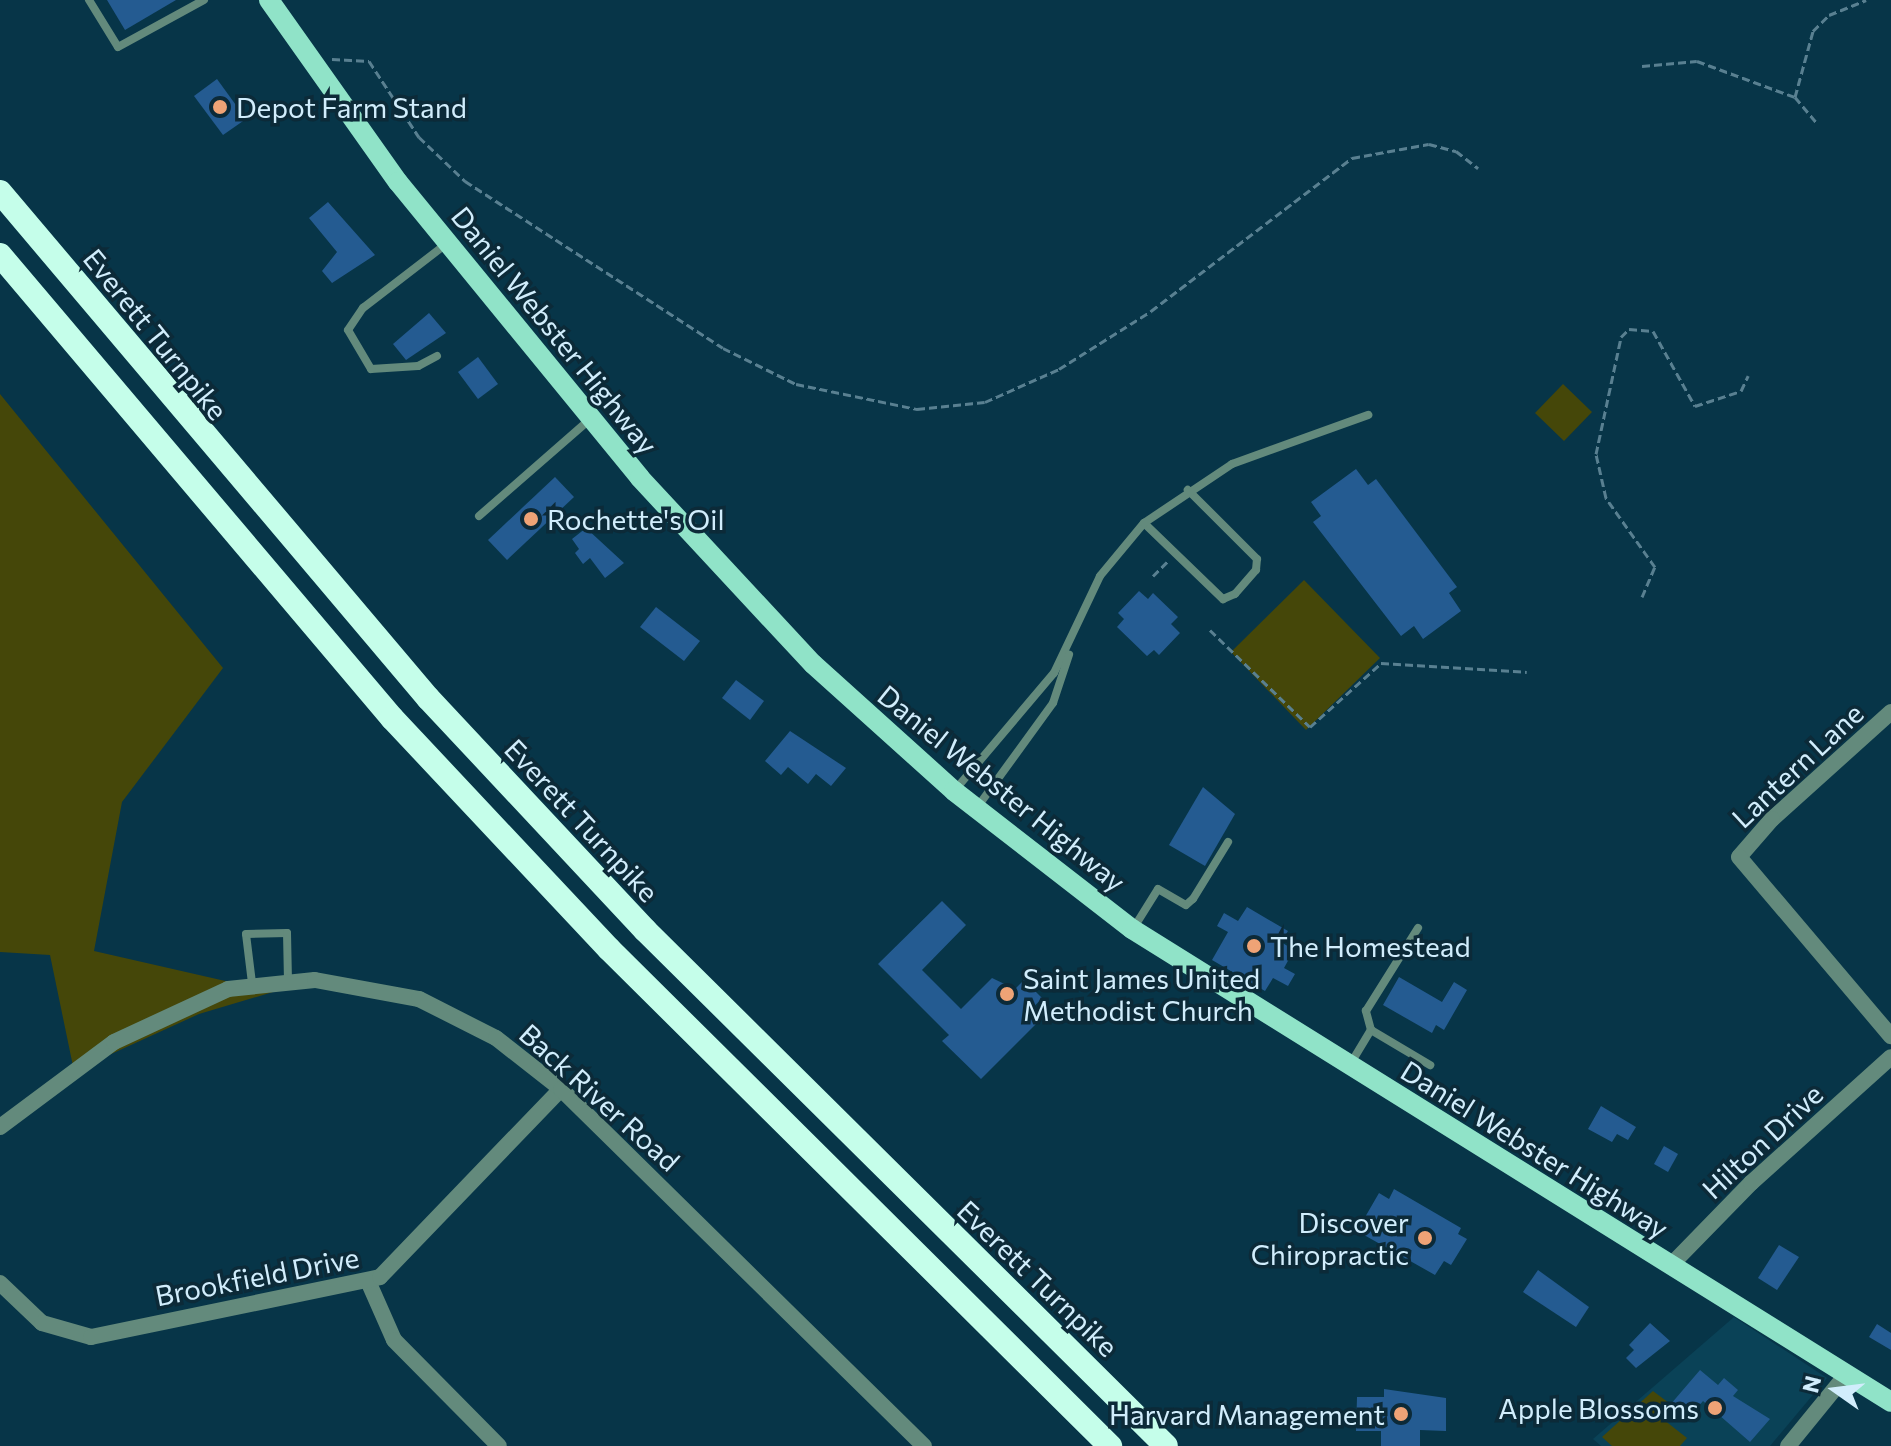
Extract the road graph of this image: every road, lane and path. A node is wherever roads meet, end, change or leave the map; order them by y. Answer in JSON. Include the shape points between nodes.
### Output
{"nodes":[{"id":1,"x":89,"y":0,"type":"edge"},
{"id":2,"x":204,"y":0,"type":"edge"},
{"id":3,"x":269,"y":0,"type":"edge"},
{"id":4,"x":1866,"y":0,"type":"edge"},
{"id":5,"x":1642,"y":66,"type":"dead end"},
{"id":6,"x":314,"y":68,"type":"junction"},
{"id":7,"x":1795,"y":97,"type":"junction"},
{"id":8,"x":1816,"y":122,"type":"dead end"},
{"id":9,"x":1478,"y":168,"type":"dead end"},
{"id":10,"x":0,"y":192,"type":"edge"},
{"id":11,"x":447,"y":244,"type":"junction"},
{"id":12,"x":0,"y":255,"type":"edge"},
{"id":13,"x":437,"y":356,"type":"dead end"},
{"id":14,"x":1748,"y":376,"type":"dead end"},
{"id":15,"x":1368,"y":415,"type":"dead end"},
{"id":16,"x":591,"y":419,"type":"junction"},
{"id":17,"x":1188,"y":490,"type":"junction"},
{"id":18,"x":479,"y":516,"type":"dead end"},
{"id":19,"x":1144,"y":523,"type":"junction"},
{"id":20,"x":1168,"y":561,"type":"dead end"},
{"id":21,"x":1153,"y":576,"type":"dead end"},
{"id":22,"x":1642,"y":597,"type":"dead end"},
{"id":23,"x":1210,"y":630,"type":"dead end"},
{"id":24,"x":1070,"y":646,"type":"junction"},
{"id":25,"x":1527,"y":672,"type":"dead end"},
{"id":26,"x":1891,"y":712,"type":"edge"},
{"id":27,"x":954,"y":791,"type":"junction"},
{"id":28,"x":976,"y":809,"type":"junction"},
{"id":29,"x":1228,"y":842,"type":"dead end"},
{"id":30,"x":1418,"y":928,"type":"dead end"},
{"id":31,"x":1132,"y":929,"type":"junction"},
{"id":32,"x":288,"y":979,"type":"junction"},
{"id":33,"x":252,"y":983,"type":"junction"},
{"id":34,"x":1371,"y":1030,"type":"junction"},
{"id":35,"x":1891,"y":1036,"type":"edge"},
{"id":36,"x":1891,"y":1057,"type":"edge"},
{"id":37,"x":1430,"y":1065,"type":"dead end"},
{"id":38,"x":1348,"y":1067,"type":"junction"},
{"id":39,"x":561,"y":1089,"type":"junction"},
{"id":40,"x":0,"y":1127,"type":"edge"},
{"id":41,"x":1671,"y":1265,"type":"junction"},
{"id":42,"x":368,"y":1281,"type":"junction"},
{"id":43,"x":0,"y":1283,"type":"edge"},
{"id":44,"x":1845,"y":1376,"type":"junction"},
{"id":45,"x":1891,"y":1402,"type":"edge"},
{"id":46,"x":499,"y":1446,"type":"edge"},
{"id":47,"x":924,"y":1446,"type":"edge"},
{"id":48,"x":1110,"y":1446,"type":"edge"},
{"id":49,"x":1166,"y":1446,"type":"edge"},
{"id":50,"x":1788,"y":1446,"type":"edge"}],
"edges":[{"from":1,"to":2,"type":"lane","via":[[118,47]]},
{"from":3,"to":6,"type":"main road","name":"Daniel Webster Highway"},
{"from":4,"to":7,"type":"path","via":[[1829,15],[1813,31]]},
{"from":5,"to":7,"type":"path","via":[[1685,59]]},
{"from":6,"to":9,"type":"path","via":[[345,55],[369,61],[419,137],[465,181],[723,348],[796,384],[917,409],[985,402],[1059,369],[1151,311],[1352,158],[1429,144],[1456,151]]},
{"from":6,"to":11,"type":"main road","name":"Daniel Webster Highway"},
{"from":7,"to":8,"type":"path"},
{"from":10,"to":49,"type":"highway","name":"Everett Turnpike","via":[[219,458],[428,698],[645,930]]},
{"from":11,"to":13,"type":"lane","via":[[363,308],[348,330],[371,369],[418,366]]},
{"from":11,"to":16,"type":"main road","name":"Daniel Webster Highway"},
{"from":12,"to":48,"type":"highway","via":[[392,718],[609,949]]},
{"from":14,"to":22,"type":"path","via":[[1741,391],[1695,406],[1653,331],[1629,329],[1621,337],[1596,454],[1606,498],[1655,567]]},
{"from":15,"to":17,"type":"lane","via":[[1261,450]]},
{"from":16,"to":18,"type":"lane"},
{"from":16,"to":27,"type":"main road","name":"Daniel Webster Highway","via":[[753,604]]},
{"from":17,"to":19,"type":"lane"},
{"from":17,"to":19,"type":"lane","via":[[1257,559],[1256,570],[1235,594],[1223,599]]},
{"from":19,"to":24,"type":"lane","via":[[1100,576]]},
{"from":20,"to":21,"type":"path"},
{"from":23,"to":25,"type":"path","via":[[1310,727],[1381,663]]},
{"from":24,"to":27,"type":"lane","via":[[1038,696]]},
{"from":24,"to":28,"type":"lane","via":[[1053,703]]},
{"from":26,"to":35,"type":"street","name":"Lantern Lane","via":[[1772,819],[1739,857]]},
{"from":27,"to":28,"type":"main road","name":"Daniel Webster Highway"},
{"from":28,"to":31,"type":"main road","name":"Daniel Webster Highway"},
{"from":29,"to":31,"type":"lane","via":[[1193,899],[1186,905],[1158,889]]},
{"from":30,"to":34,"type":"lane","via":[[1366,1011]]},
{"from":31,"to":38,"type":"main road","name":"Daniel Webster Highway"},
{"from":32,"to":33,"type":"street","name":"Back River Road"},
{"from":32,"to":33,"type":"lane","via":[[287,933],[246,934]]},
{"from":32,"to":39,"type":"street","name":"Back River Road","via":[[368,986],[439,1007],[496,1038]]},
{"from":33,"to":40,"type":"street","name":"Back River Road","via":[[190,1003],[114,1042]]},
{"from":34,"to":37,"type":"lane"},
{"from":34,"to":38,"type":"lane"},
{"from":36,"to":41,"type":"street","name":"Hilton Drive","via":[[1751,1183]]},
{"from":38,"to":41,"type":"main road","name":"Daniel Webster Highway"},
{"from":39,"to":42,"type":"street","name":"Brookfield Drive","via":[[396,1267]]},
{"from":39,"to":47,"type":"street","name":"Back River Road"},
{"from":41,"to":44,"type":"main road","name":"Daniel Webster Highway"},
{"from":42,"to":43,"type":"street","name":"Brookfield Drive","via":[[91,1337],[42,1323]]},
{"from":42,"to":46,"type":"street","via":[[394,1340]]},
{"from":44,"to":45,"type":"main road","name":"Daniel Webster Highway"},
{"from":44,"to":50,"type":"street"}]}
